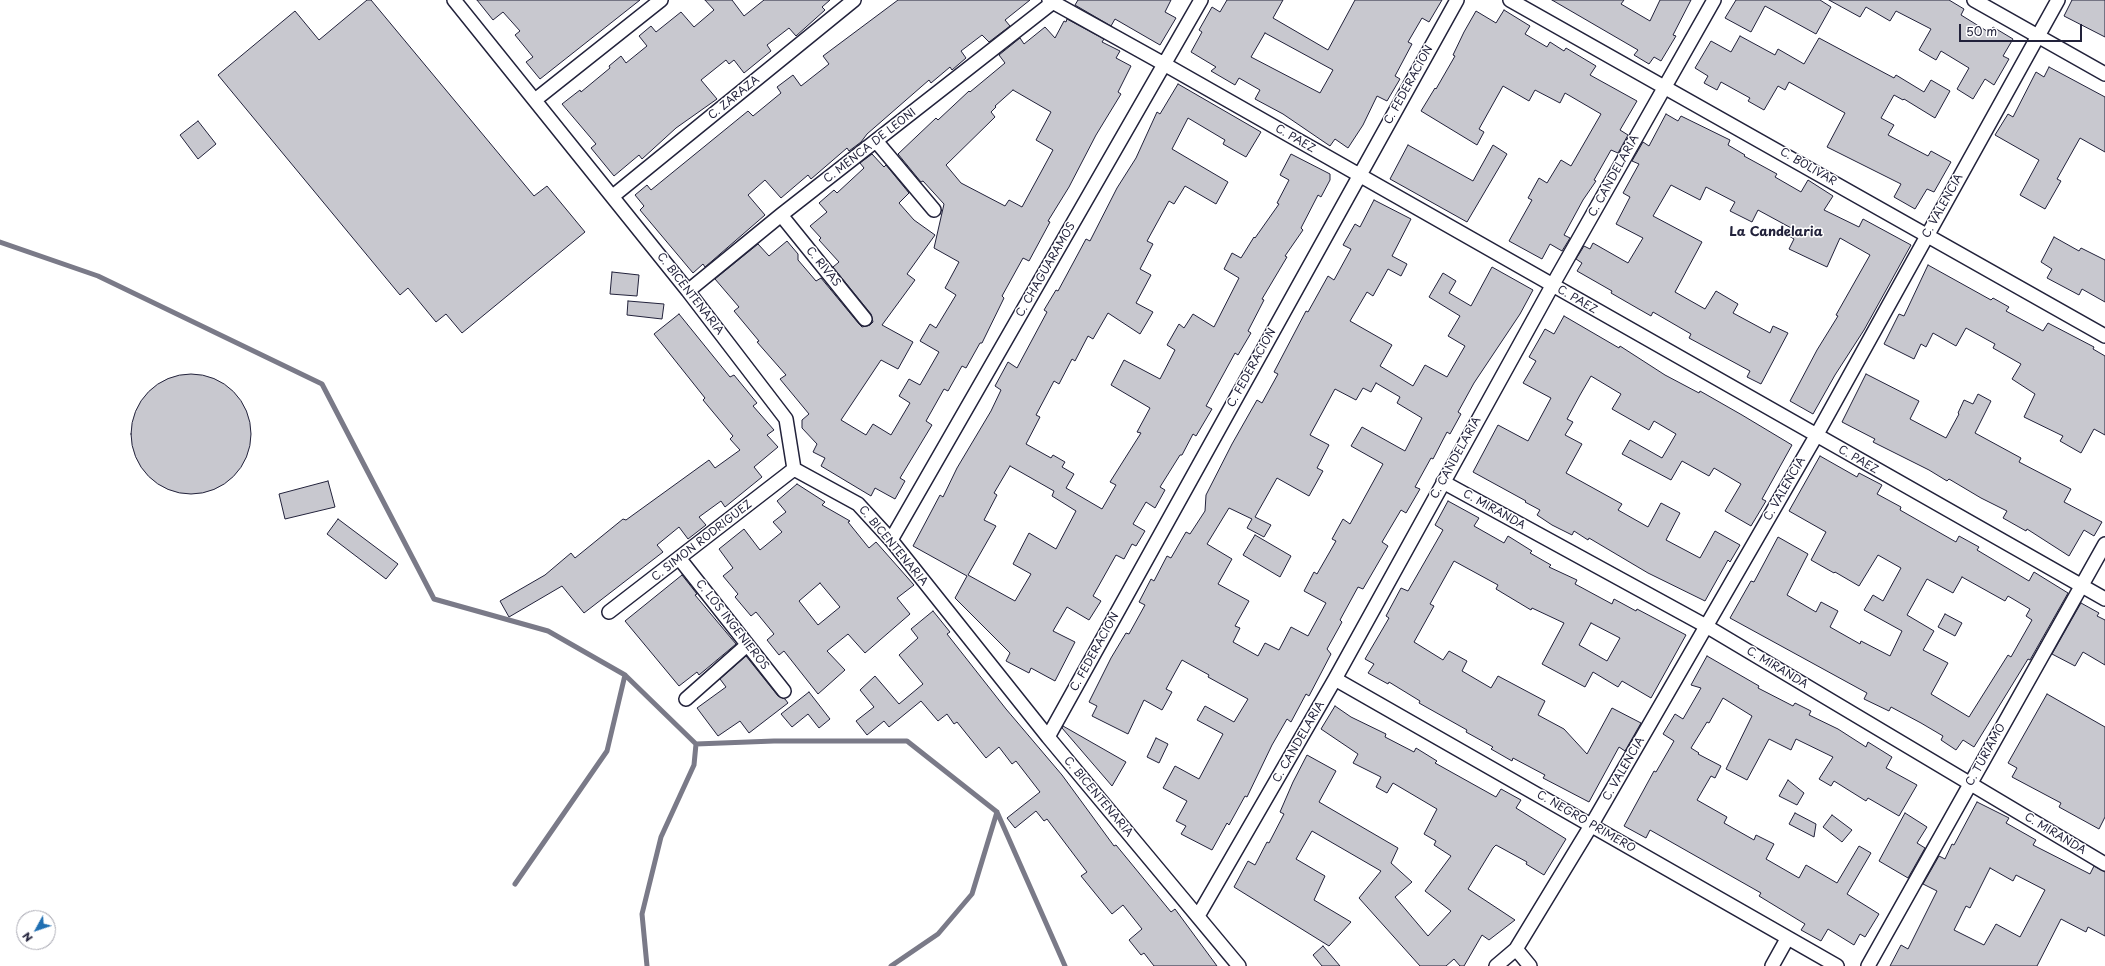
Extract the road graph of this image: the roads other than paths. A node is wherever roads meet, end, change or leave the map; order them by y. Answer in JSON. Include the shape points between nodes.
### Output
{"nodes":[{"id":1,"x":454,"y":0,"type":"edge"},
{"id":2,"x":661,"y":0,"type":"edge"},
{"id":3,"x":854,"y":0,"type":"edge"},
{"id":4,"x":1201,"y":0,"type":"edge"},
{"id":5,"x":1456,"y":0,"type":"edge"},
{"id":6,"x":1510,"y":0,"type":"edge"},
{"id":7,"x":1714,"y":0,"type":"edge"},
{"id":8,"x":1974,"y":0,"type":"edge"},
{"id":9,"x":2058,"y":0,"type":"edge"},
{"id":10,"x":1051,"y":2,"type":"edge"},
{"id":11,"x":647,"y":4,"type":"edge"},
{"id":12,"x":2038,"y":36,"type":"junction"},
{"id":13,"x":1164,"y":64,"type":"junction"},
{"id":14,"x":2105,"y":74,"type":"edge"},
{"id":15,"x":1665,"y":86,"type":"junction"},
{"id":16,"x":535,"y":100,"type":"junction"},
{"id":17,"x":876,"y":142,"type":"junction"},
{"id":18,"x":1358,"y":175,"type":"junction"},
{"id":19,"x":613,"y":196,"type":"junction"},
{"id":20,"x":934,"y":210,"type":"dead end"},
{"id":21,"x":781,"y":215,"type":"junction"},
{"id":22,"x":1927,"y":235,"type":"junction"},
{"id":23,"x":1552,"y":286,"type":"junction"},
{"id":24,"x":688,"y":291,"type":"junction"},
{"id":25,"x":864,"y":319,"type":"dead end"},
{"id":26,"x":2105,"y":336,"type":"edge"},
{"id":27,"x":1816,"y":436,"type":"junction"},
{"id":28,"x":794,"y":469,"type":"junction"},
{"id":29,"x":1443,"y":482,"type":"junction"},
{"id":30,"x":890,"y":540,"type":"junction"},
{"id":31,"x":2105,"y":544,"type":"edge"},
{"id":32,"x":679,"y":558,"type":"junction"},
{"id":33,"x":2081,"y":586,"type":"junction"},
{"id":34,"x":2105,"y":599,"type":"edge"},
{"id":35,"x":609,"y":612,"type":"dead end"},
{"id":36,"x":1706,"y":626,"type":"junction"},
{"id":37,"x":747,"y":645,"type":"junction"},
{"id":38,"x":1335,"y":679,"type":"junction"},
{"id":39,"x":784,"y":691,"type":"dead end"},
{"id":40,"x":686,"y":699,"type":"dead end"},
{"id":41,"x":1048,"y":737,"type":"junction"},
{"id":42,"x":1970,"y":784,"type":"junction"},
{"id":43,"x":1592,"y":824,"type":"junction"},
{"id":44,"x":2105,"y":864,"type":"edge"},
{"id":45,"x":1198,"y":916,"type":"junction"},
{"id":46,"x":1787,"y":939,"type":"junction"},
{"id":47,"x":1516,"y":949,"type":"junction"},
{"id":48,"x":1239,"y":966,"type":"edge"},
{"id":49,"x":1496,"y":966,"type":"edge"},
{"id":50,"x":1530,"y":966,"type":"edge"},
{"id":51,"x":1772,"y":966,"type":"edge"},
{"id":52,"x":1836,"y":966,"type":"edge"},
{"id":53,"x":1868,"y":966,"type":"edge"}],
"edges":[{"from":1,"to":16,"type":"street","name":"C. BICENTENARIA"},
{"from":2,"to":11,"type":"street"},
{"from":3,"to":19,"type":"street","name":"C. ZARAZA"},
{"from":4,"to":13,"type":"street","name":"C. CHAGUARAMOS"},
{"from":5,"to":18,"type":"street","name":"C. FEDERACION"},
{"from":6,"to":15,"type":"street","name":"C. BOLIVAR"},
{"from":7,"to":15,"type":"street","name":"C. CANDELARIA"},
{"from":8,"to":12,"type":"street"},
{"from":9,"to":12,"type":"street","name":"C. VALENCIA"},
{"from":10,"to":13,"type":"street","name":"C. PAEZ"},
{"from":10,"to":17,"type":"street","name":"C. MENCA DE LEONI"},
{"from":11,"to":16,"type":"street"},
{"from":12,"to":14,"type":"street"},
{"from":12,"to":22,"type":"street","name":"C. VALENCIA"},
{"from":13,"to":18,"type":"street","name":"C. PAEZ"},
{"from":13,"to":30,"type":"street","name":"C. CHAGUARAMOS"},
{"from":15,"to":22,"type":"street","name":"C. BOLIVAR"},
{"from":15,"to":23,"type":"street","name":"C. CANDELARIA"},
{"from":16,"to":19,"type":"street","name":"C. BICENTENARIA"},
{"from":17,"to":20,"type":"street"},
{"from":17,"to":21,"type":"street","name":"C. MENCA DE LEONI"},
{"from":18,"to":23,"type":"street","name":"C. PAEZ"},
{"from":18,"to":41,"type":"street","name":"C. FEDERACION"},
{"from":19,"to":24,"type":"street","name":"C. BICENTENARIA"},
{"from":21,"to":24,"type":"street","name":"C. MENCA DE LEONI"},
{"from":21,"to":25,"type":"street","name":"C. RIVAS"},
{"from":22,"to":26,"type":"street","name":"C. BOLIVAR"},
{"from":22,"to":27,"type":"street","name":"C. VALENCIA"},
{"from":23,"to":27,"type":"street","name":"C. PAEZ"},
{"from":23,"to":29,"type":"street","name":"C. CANDELARIA"},
{"from":24,"to":28,"type":"street","name":"C. BICENTENARIA","via":[[786,419]]},
{"from":27,"to":33,"type":"street","name":"C. PAEZ"},
{"from":27,"to":36,"type":"street","name":"C. VALENCIA"},
{"from":28,"to":30,"type":"street","name":"C. BICENTENARIA","via":[[858,504]]},
{"from":28,"to":32,"type":"street","name":"C. SIMON RODRIGUEZ"},
{"from":29,"to":36,"type":"street","name":"C. MIRANDA"},
{"from":29,"to":38,"type":"street","name":"C. CANDELARIA"},
{"from":30,"to":41,"type":"street","name":"C. BICENTENARIA"},
{"from":31,"to":33,"type":"street","name":"C. TURIAMO"},
{"from":32,"to":35,"type":"street","name":"C. SIMON RODRIGUEZ"},
{"from":32,"to":37,"type":"street","name":"C. LOS INGENIEROS"},
{"from":33,"to":34,"type":"street","name":"C. PAEZ"},
{"from":33,"to":42,"type":"street","name":"C. TURIAMO"},
{"from":36,"to":42,"type":"street","name":"C. MIRANDA"},
{"from":36,"to":43,"type":"street","name":"C. VALENCIA"},
{"from":37,"to":39,"type":"street","name":"C. LOS INGENIEROS"},
{"from":37,"to":40,"type":"street"},
{"from":38,"to":43,"type":"street","name":"C. NEGRO PRIMERO"},
{"from":38,"to":45,"type":"street","name":"C. CANDELARIA"},
{"from":41,"to":45,"type":"street","name":"C. BICENTENARIA"},
{"from":42,"to":44,"type":"street","name":"C. MIRANDA"},
{"from":42,"to":53,"type":"street","name":"C. TURIAMO"},
{"from":43,"to":46,"type":"street","name":"C. NEGRO PRIMERO"},
{"from":43,"to":47,"type":"street","name":"C. VALENCIA"},
{"from":45,"to":48,"type":"street","name":"C. BICENTENARIA"},
{"from":46,"to":51,"type":"street"},
{"from":46,"to":52,"type":"street","name":"C. NEGRO PRIMERO"},
{"from":47,"to":49,"type":"street","name":"C. VALENCIA"},
{"from":47,"to":50,"type":"street"}]}
